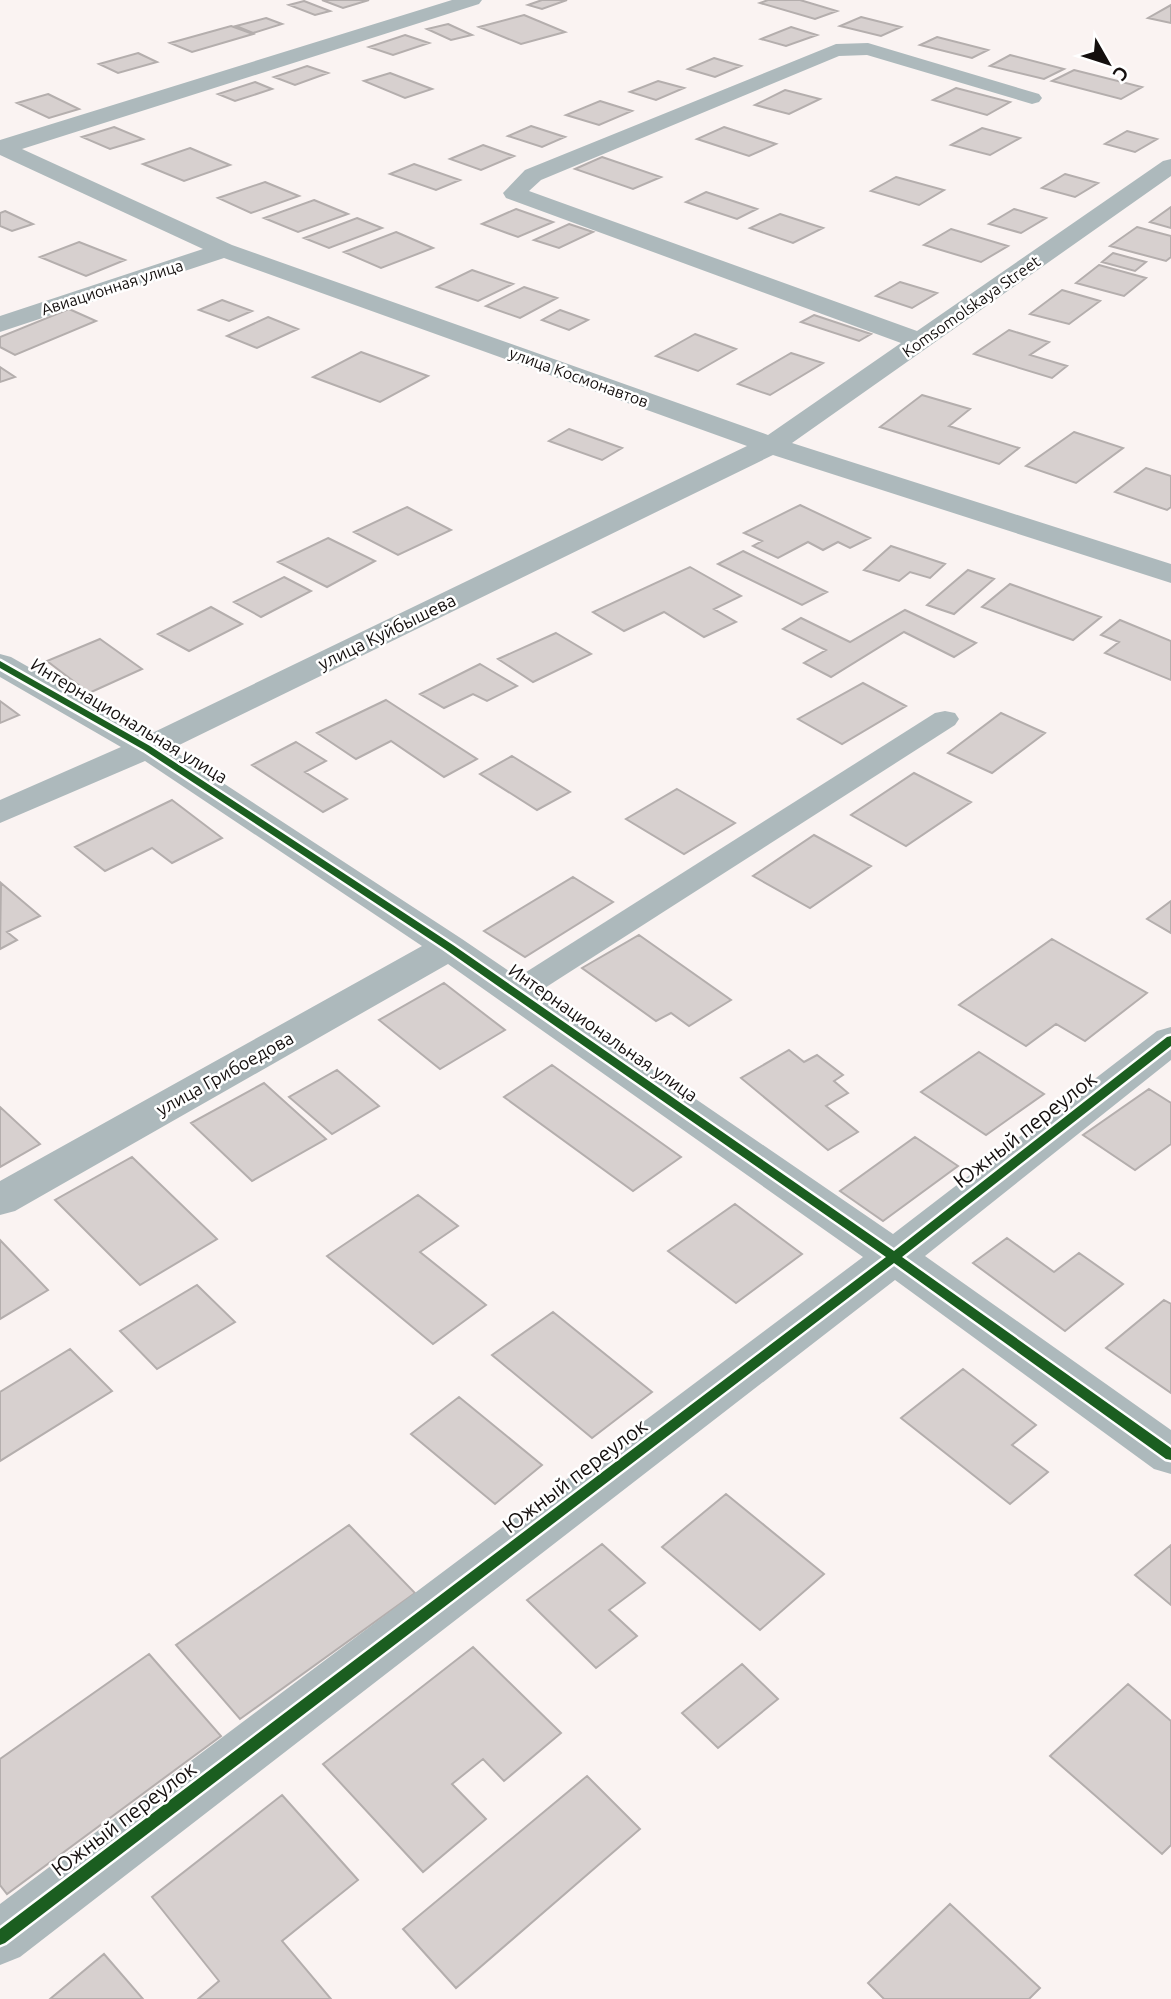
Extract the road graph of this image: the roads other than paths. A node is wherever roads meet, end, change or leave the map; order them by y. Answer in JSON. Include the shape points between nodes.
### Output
{"nodes":[{"id":1,"x":472,"y":0,"type":"edge"},
{"id":2,"x":1032,"y":98,"type":"dead end"},
{"id":3,"x":1,"y":147,"type":"edge"},
{"id":4,"x":1171,"y":166,"type":"edge"},
{"id":5,"x":224,"y":250,"type":"junction"},
{"id":6,"x":0,"y":324,"type":"edge"},
{"id":7,"x":920,"y":341,"type":"junction"},
{"id":8,"x":771,"y":445,"type":"junction"},
{"id":9,"x":1171,"y":574,"type":"edge"},
{"id":10,"x":0,"y":664,"type":"edge"},
{"id":11,"x":945,"y":719,"type":"dead end"},
{"id":12,"x":147,"y":748,"type":"junction"},
{"id":13,"x":0,"y":813,"type":"edge"},
{"id":14,"x":449,"y":947,"type":"junction"},
{"id":15,"x":515,"y":993,"type":"junction"},
{"id":16,"x":1171,"y":1040,"type":"edge"},
{"id":17,"x":0,"y":1200,"type":"edge"},
{"id":18,"x":894,"y":1257,"type":"junction"},
{"id":19,"x":1171,"y":1455,"type":"edge"},
{"id":20,"x":0,"y":1938,"type":"edge"}],
"edges":[{"from":1,"to":3,"type":"street"},
{"from":2,"to":7,"type":"street","via":[[868,49],[836,50],[533,175],[514,193]]},
{"from":3,"to":5,"type":"street","name":"улица Космонавтов"},
{"from":4,"to":7,"type":"street","name":"Komsomolskaya Street"},
{"from":5,"to":6,"type":"street","name":"Авиационная улица"},
{"from":5,"to":8,"type":"street","name":"улица Космонавтов"},
{"from":7,"to":8,"type":"street","name":"Komsomolskaya Street"},
{"from":8,"to":9,"type":"street","name":"улица Космонавтов"},
{"from":8,"to":12,"type":"street","name":"улица Куйбышева"},
{"from":10,"to":12,"type":"street","name":"Интернациональная улица"},
{"from":11,"to":15,"type":"lane"},
{"from":12,"to":13,"type":"street","name":"улица Куйбышева"},
{"from":12,"to":14,"type":"street","name":"Интернациональная улица"},
{"from":14,"to":15,"type":"street","name":"Интернациональная улица"},
{"from":14,"to":17,"type":"street","name":"улица Грибоедова"},
{"from":15,"to":18,"type":"street","name":"Интернациональная улица"},
{"from":16,"to":18,"type":"street","name":"Южный переулок"},
{"from":18,"to":19,"type":"street","name":"Интернациональная улица"},
{"from":18,"to":20,"type":"street","name":"Южный переулок"}]}
